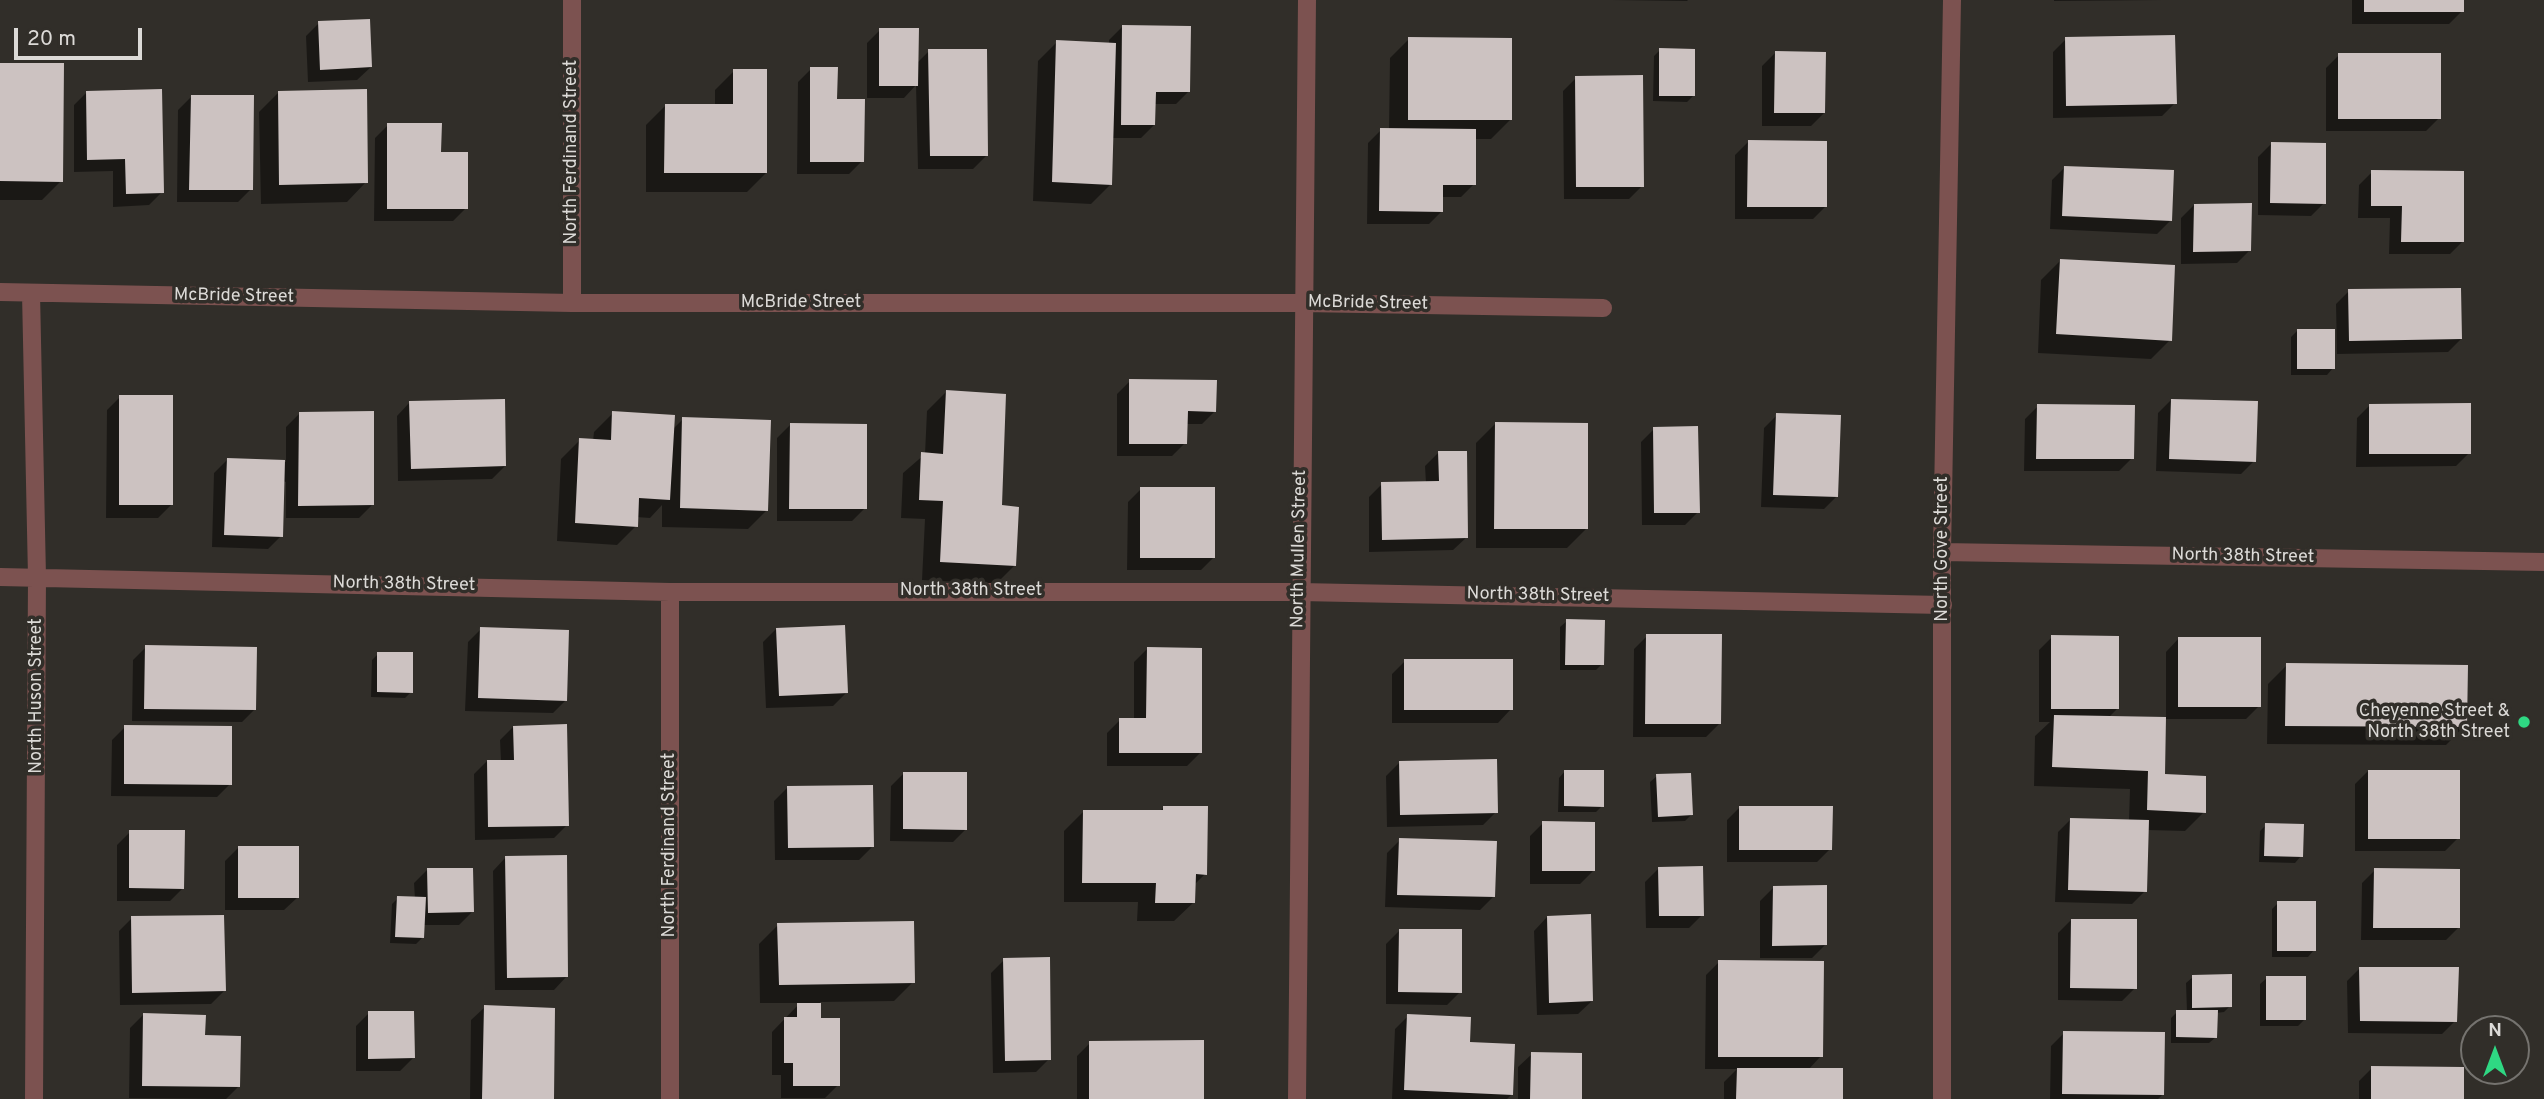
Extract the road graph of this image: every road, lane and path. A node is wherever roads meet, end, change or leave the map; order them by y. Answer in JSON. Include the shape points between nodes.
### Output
{"nodes":[{"id":1,"x":572,"y":0,"type":"edge"},
{"id":2,"x":1307,"y":0,"type":"edge"},
{"id":3,"x":1952,"y":0,"type":"edge"},
{"id":4,"x":0,"y":292,"type":"edge"},
{"id":5,"x":31,"y":293,"type":"junction"},
{"id":6,"x":572,"y":303,"type":"junction"},
{"id":7,"x":1303,"y":303,"type":"junction"},
{"id":8,"x":1603,"y":307,"type":"dead end"},
{"id":9,"x":1942,"y":552,"type":"junction"},
{"id":10,"x":2544,"y":562,"type":"edge"},
{"id":11,"x":0,"y":577,"type":"edge"},
{"id":12,"x":37,"y":577,"type":"junction"},
{"id":13,"x":670,"y":592,"type":"junction"},
{"id":14,"x":1300,"y":592,"type":"junction"},
{"id":15,"x":1943,"y":605,"type":"junction"},
{"id":16,"x":34,"y":1099,"type":"edge"},
{"id":17,"x":670,"y":1099,"type":"edge"},
{"id":18,"x":1297,"y":1099,"type":"edge"},
{"id":19,"x":1942,"y":1099,"type":"edge"}],
"edges":[{"from":1,"to":6,"type":"street","name":"North Ferdinand Street"},
{"from":2,"to":7,"type":"street","name":"North Mullen Street"},
{"from":3,"to":9,"type":"street","name":"North Gove Street"},
{"from":4,"to":5,"type":"street","name":"McBride Street"},
{"from":5,"to":6,"type":"street","name":"McBride Street"},
{"from":5,"to":12,"type":"street","name":"North Huson Street"},
{"from":6,"to":7,"type":"street","name":"McBride Street"},
{"from":7,"to":8,"type":"street","name":"McBride Street"},
{"from":7,"to":14,"type":"street","name":"North Mullen Street"},
{"from":9,"to":10,"type":"street","name":"North 38th Street"},
{"from":9,"to":15,"type":"street","name":"North Gove Street"},
{"from":11,"to":12,"type":"street","name":"North 38th Street"},
{"from":12,"to":13,"type":"street","name":"North 38th Street"},
{"from":12,"to":16,"type":"street","name":"North Huson Street"},
{"from":13,"to":14,"type":"street","name":"North 38th Street"},
{"from":13,"to":17,"type":"street","name":"North Ferdinand Street"},
{"from":14,"to":15,"type":"street","name":"North 38th Street"},
{"from":14,"to":18,"type":"street","name":"North Mullen Street"},
{"from":15,"to":19,"type":"street","name":"North Gove Street"}]}
